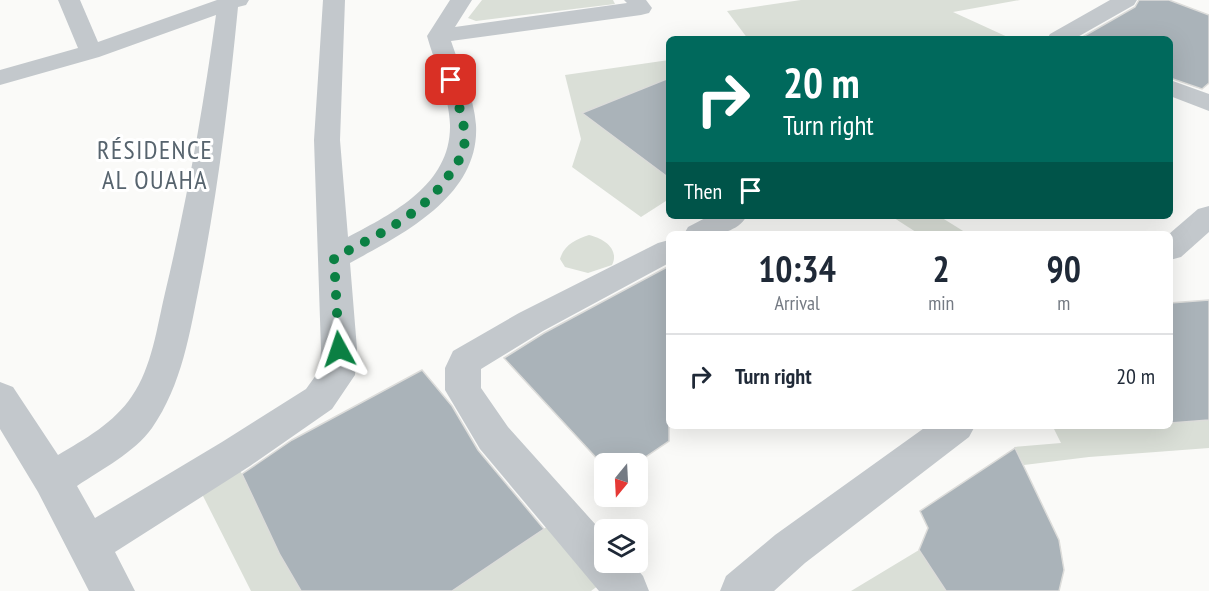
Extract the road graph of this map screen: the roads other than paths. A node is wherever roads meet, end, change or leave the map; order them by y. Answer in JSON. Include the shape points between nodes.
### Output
{"nodes":[{"id":1,"x":69,"y":0,"type":"edge"},
{"id":2,"x":334,"y":0,"type":"edge"},
{"id":3,"x":461,"y":0,"type":"edge"},
{"id":4,"x":635,"y":0,"type":"edge"},
{"id":5,"x":1126,"y":0,"type":"edge"},
{"id":6,"x":233,"y":2,"type":"edge"},
{"id":7,"x":438,"y":36,"type":"junction"},
{"id":8,"x":1063,"y":36,"type":"edge"},
{"id":9,"x":91,"y":52,"type":"junction"},
{"id":10,"x":0,"y":78,"type":"edge"},
{"id":11,"x":1173,"y":88,"type":"edge"},
{"id":12,"x":1209,"y":103,"type":"edge"},
{"id":13,"x":1209,"y":216,"type":"edge"},
{"id":14,"x":726,"y":219,"type":"edge"},
{"id":15,"x":704,"y":231,"type":"edge"},
{"id":16,"x":1173,"y":247,"type":"edge"},
{"id":17,"x":666,"y":252,"type":"edge"},
{"id":18,"x":334,"y":258,"type":"junction"},
{"id":19,"x":0,"y":397,"type":"edge"},
{"id":20,"x":952,"y":429,"type":"edge"},
{"id":21,"x":52,"y":480,"type":"junction"},
{"id":22,"x":88,"y":545,"type":"junction"},
{"id":23,"x":113,"y":591,"type":"edge"},
{"id":24,"x":627,"y":591,"type":"edge"},
{"id":25,"x":742,"y":591,"type":"edge"}],
"edges":[{"from":1,"to":9,"type":"street"},
{"from":2,"to":18,"type":"street","via":[[327,140]]},
{"from":3,"to":7,"type":"street"},
{"from":4,"to":7,"type":"street","via":[[641,8]]},
{"from":5,"to":8,"type":"street"},
{"from":6,"to":9,"type":"street"},
{"from":6,"to":21,"type":"street","via":[[201,207],[168,353],[149,401],[136,419],[117,437]]},
{"from":7,"to":18,"type":"street","via":[[463,125],[463,153],[444,183],[423,205],[392,227]]},
{"from":9,"to":10,"type":"street"},
{"from":11,"to":12,"type":"street"},
{"from":13,"to":16,"type":"street"},
{"from":14,"to":15,"type":"street"},
{"from":17,"to":24,"type":"street","via":[[531,322],[466,361],[463,368],[463,390],[494,438]]},
{"from":18,"to":22,"type":"street","via":[[338,375],[319,399]]},
{"from":19,"to":21,"type":"street"},
{"from":20,"to":25,"type":"street","via":[[790,549]]},
{"from":21,"to":22,"type":"street"},
{"from":22,"to":23,"type":"street"}]}
